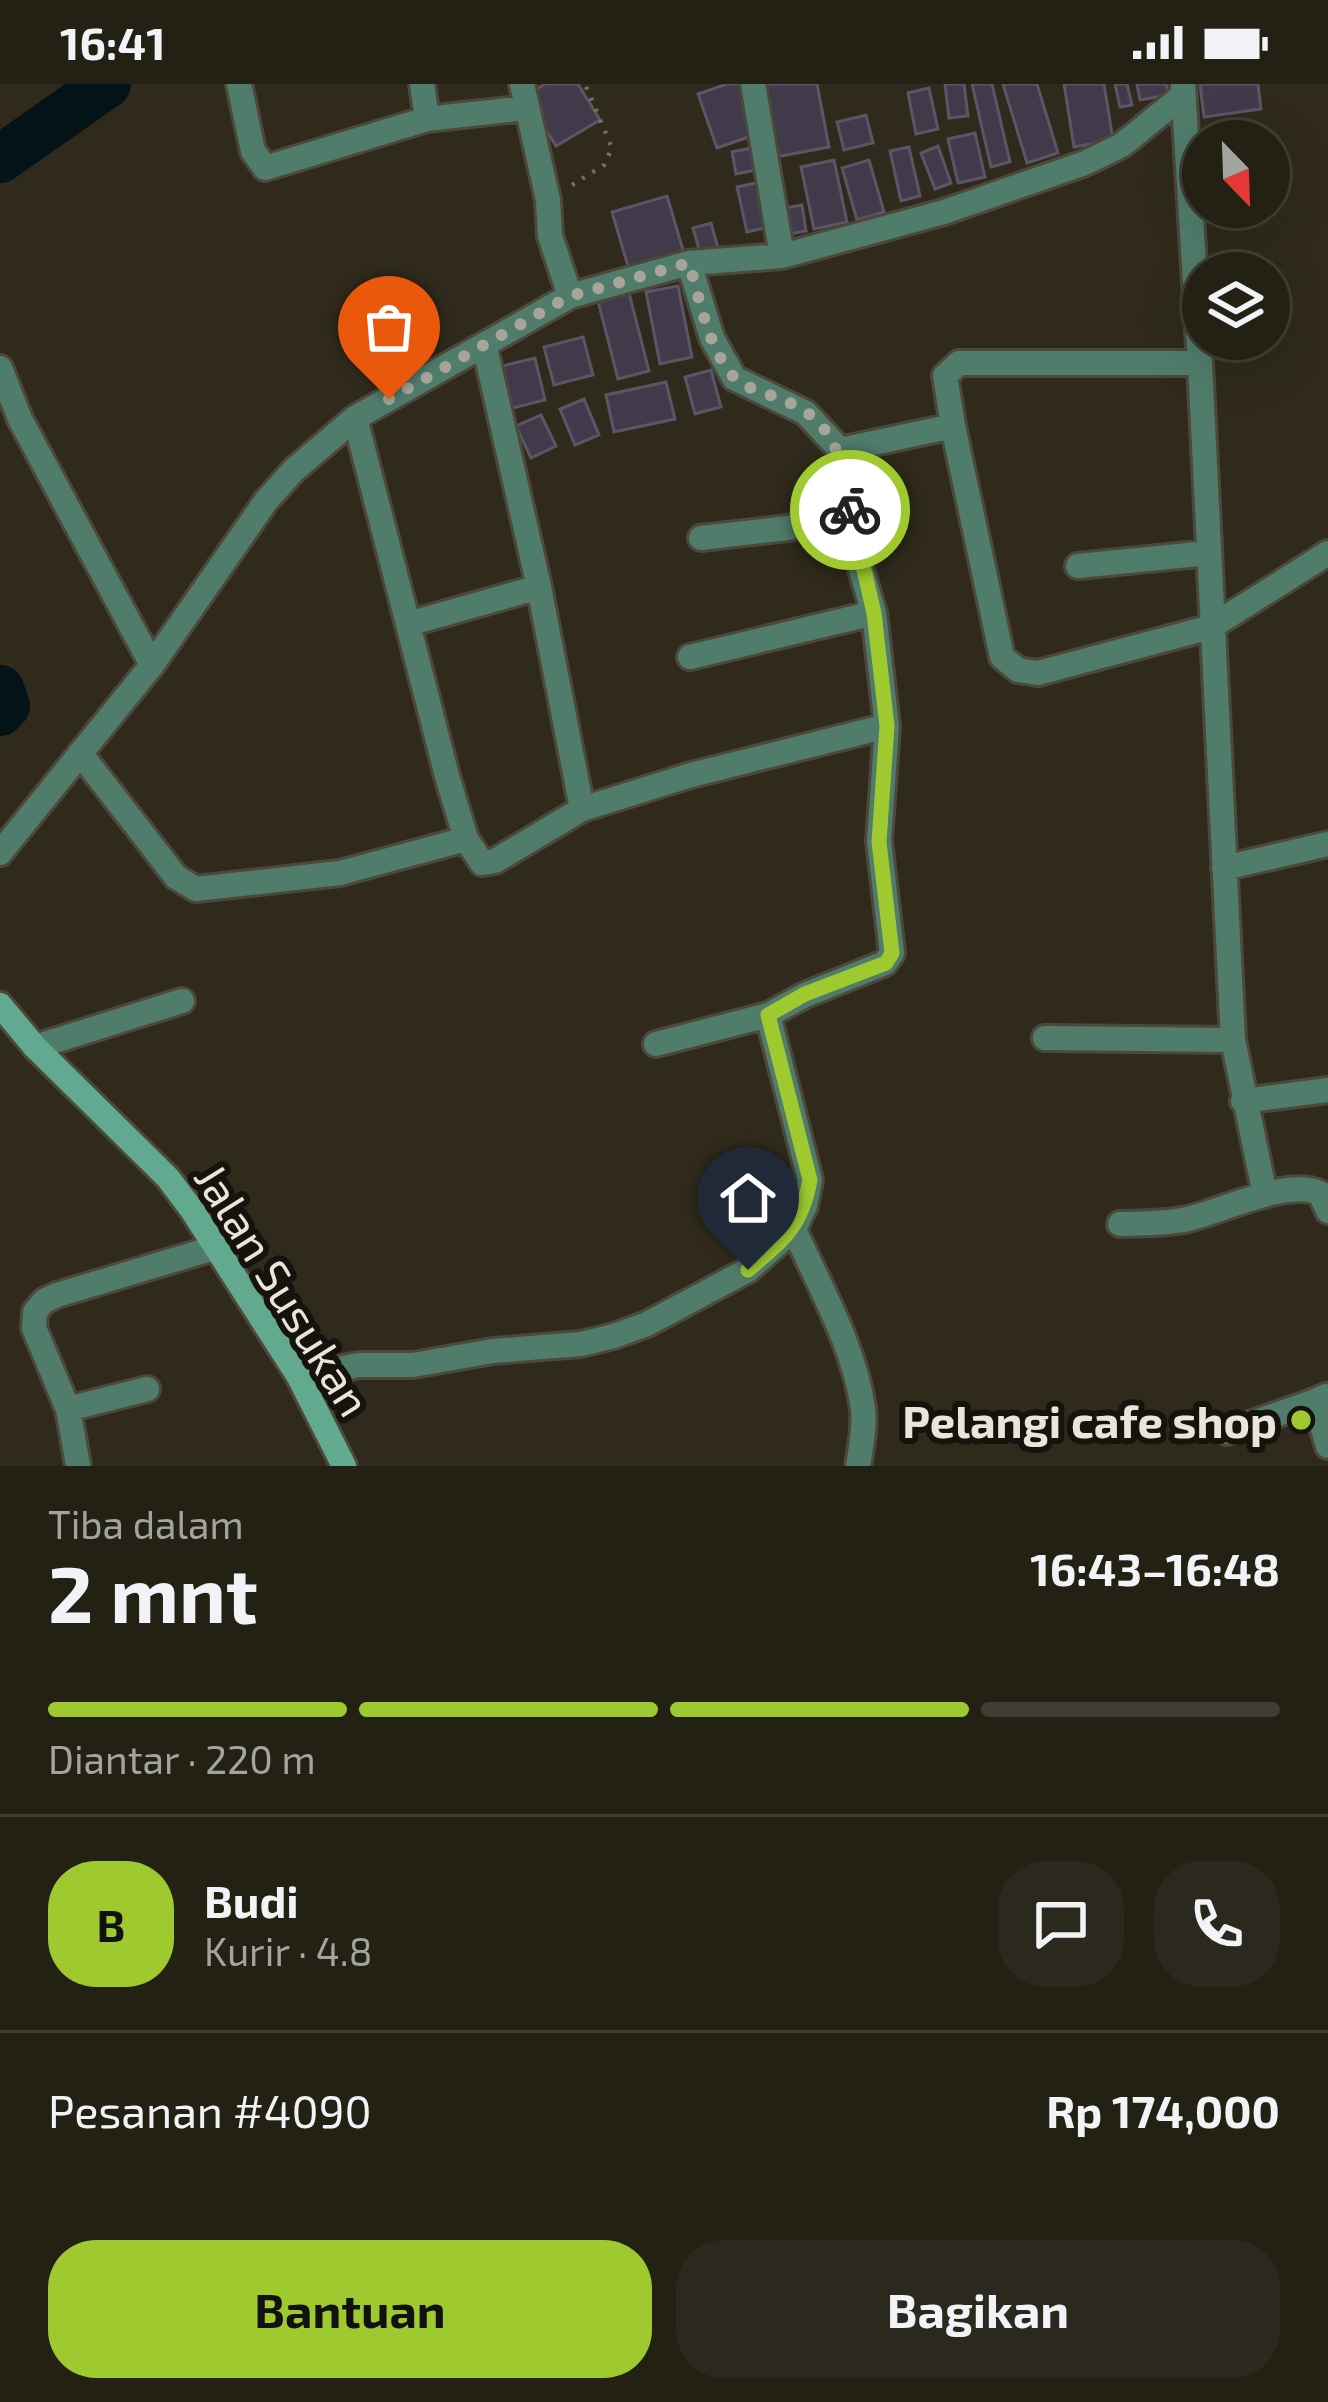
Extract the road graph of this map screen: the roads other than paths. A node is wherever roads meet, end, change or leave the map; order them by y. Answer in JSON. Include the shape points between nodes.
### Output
{"nodes":[{"id":1,"x":239,"y":84,"type":"edge"},
{"id":2,"x":422,"y":84,"type":"edge"},
{"id":3,"x":753,"y":84,"type":"edge"},
{"id":4,"x":1182,"y":90,"type":"edge"},
{"id":5,"x":524,"y":96,"type":"edge"},
{"id":6,"x":427,"y":118,"type":"junction"},
{"id":7,"x":782,"y":256,"type":"junction"},
{"id":8,"x":689,"y":263,"type":"junction"},
{"id":9,"x":570,"y":296,"type":"junction"},
{"id":10,"x":485,"y":348,"type":"junction"},
{"id":11,"x":1201,"y":363,"type":"junction"},
{"id":12,"x":0,"y":368,"type":"edge"},
{"id":13,"x":355,"y":418,"type":"junction"},
{"id":14,"x":10,"y":421,"type":"edge"},
{"id":15,"x":953,"y":426,"type":"junction"},
{"id":16,"x":840,"y":450,"type":"junction"},
{"id":17,"x":850,"y":512,"type":"junction"},
{"id":18,"x":701,"y":538,"type":"dead end"},
{"id":19,"x":1208,"y":553,"type":"junction"},
{"id":20,"x":1328,"y":553,"type":"edge"},
{"id":21,"x":1078,"y":566,"type":"dead end"},
{"id":22,"x":539,"y":587,"type":"junction"},
{"id":23,"x":874,"y":613,"type":"junction"},
{"id":24,"x":408,"y":625,"type":"junction"},
{"id":25,"x":1211,"y":627,"type":"junction"},
{"id":26,"x":690,"y":657,"type":"dead end"},
{"id":27,"x":152,"y":665,"type":"junction"},
{"id":28,"x":887,"y":726,"type":"junction"},
{"id":29,"x":80,"y":753,"type":"junction"},
{"id":30,"x":582,"y":808,"type":"junction"},
{"id":31,"x":466,"y":839,"type":"junction"},
{"id":32,"x":1328,"y":844,"type":"edge"},
{"id":33,"x":0,"y":853,"type":"edge"},
{"id":34,"x":1224,"y":868,"type":"junction"},
{"id":35,"x":182,"y":1001,"type":"dead end"},
{"id":36,"x":0,"y":1005,"type":"edge"},
{"id":37,"x":768,"y":1015,"type":"junction"},
{"id":38,"x":1045,"y":1038,"type":"dead end"},
{"id":39,"x":1234,"y":1040,"type":"junction"},
{"id":40,"x":656,"y":1045,"type":"dead end"},
{"id":41,"x":35,"y":1047,"type":"junction"},
{"id":42,"x":1328,"y":1090,"type":"edge"},
{"id":43,"x":1243,"y":1101,"type":"junction"},
{"id":44,"x":1265,"y":1195,"type":"junction"},
{"id":45,"x":1328,"y":1211,"type":"edge"},
{"id":46,"x":1120,"y":1224,"type":"dead end"},
{"id":47,"x":794,"y":1229,"type":"junction"},
{"id":48,"x":217,"y":1246,"type":"junction"},
{"id":49,"x":299,"y":1377,"type":"junction"},
{"id":50,"x":147,"y":1389,"type":"dead end"},
{"id":51,"x":1322,"y":1398,"type":"edge"},
{"id":52,"x":68,"y":1409,"type":"junction"},
{"id":53,"x":1227,"y":1432,"type":"dead end"},
{"id":54,"x":1328,"y":1446,"type":"edge"},
{"id":55,"x":78,"y":1465,"type":"edge"},
{"id":56,"x":344,"y":1466,"type":"edge"},
{"id":57,"x":858,"y":1466,"type":"edge"}],
"edges":[{"from":1,"to":6,"type":"street","via":[[265,168]]},
{"from":2,"to":6,"type":"street"},
{"from":3,"to":7,"type":"street"},
{"from":4,"to":7,"type":"street","via":[[1122,145],[1085,163]]},
{"from":4,"to":11,"type":"street"},
{"from":5,"to":6,"type":"street"},
{"from":5,"to":9,"type":"street","via":[[550,236]]},
{"from":7,"to":8,"type":"street"},
{"from":8,"to":9,"type":"street"},
{"from":8,"to":16,"type":"street","via":[[734,378],[806,413]]},
{"from":9,"to":10,"type":"street"},
{"from":10,"to":13,"type":"street"},
{"from":10,"to":22,"type":"street"},
{"from":11,"to":15,"type":"street","via":[[959,363],[945,376]]},
{"from":11,"to":19,"type":"street"},
{"from":12,"to":14,"type":"street"},
{"from":13,"to":24,"type":"street"},
{"from":13,"to":27,"type":"street","via":[[266,501]]},
{"from":14,"to":27,"type":"street"},
{"from":15,"to":16,"type":"street"},
{"from":15,"to":25,"type":"street","via":[[1002,657],[1018,670],[1038,673]]},
{"from":16,"to":17,"type":"street"},
{"from":17,"to":18,"type":"street"},
{"from":17,"to":23,"type":"street"},
{"from":19,"to":21,"type":"street"},
{"from":19,"to":25,"type":"street"},
{"from":20,"to":25,"type":"street"},
{"from":22,"to":24,"type":"street"},
{"from":22,"to":30,"type":"street"},
{"from":23,"to":26,"type":"street"},
{"from":23,"to":28,"type":"street"},
{"from":24,"to":31,"type":"street"},
{"from":25,"to":34,"type":"street"},
{"from":27,"to":29,"type":"street"},
{"from":28,"to":30,"type":"street"},
{"from":28,"to":37,"type":"street","via":[[879,842],[892,953],[886,963]]},
{"from":29,"to":31,"type":"street","via":[[176,877],[196,889],[340,873]]},
{"from":29,"to":33,"type":"street"},
{"from":30,"to":31,"type":"street","via":[[486,863]]},
{"from":32,"to":34,"type":"street"},
{"from":34,"to":39,"type":"street"},
{"from":35,"to":41,"type":"street"},
{"from":36,"to":41,"type":"street","name":"Jalan Susukan"},
{"from":37,"to":40,"type":"street"},
{"from":37,"to":47,"type":"street","via":[[810,1180]]},
{"from":38,"to":39,"type":"street"},
{"from":39,"to":43,"type":"street"},
{"from":41,"to":48,"type":"street","name":"Jalan Susukan","via":[[168,1178]]},
{"from":42,"to":43,"type":"street"},
{"from":43,"to":44,"type":"street"},
{"from":44,"to":45,"type":"street","via":[[1309,1188]]},
{"from":44,"to":46,"type":"street","via":[[1185,1220]]},
{"from":47,"to":49,"type":"street","via":[[748,1270],[614,1336]]},
{"from":47,"to":57,"type":"street","via":[[859,1392]]},
{"from":48,"to":49,"type":"street","name":"Jalan Susukan"},
{"from":48,"to":52,"type":"street","via":[[44,1301],[34,1328]]},
{"from":49,"to":56,"type":"street","name":"Jalan Susukan"},
{"from":50,"to":52,"type":"street"},
{"from":51,"to":53,"type":"street"},
{"from":51,"to":54,"type":"street"},
{"from":52,"to":55,"type":"street"}]}
